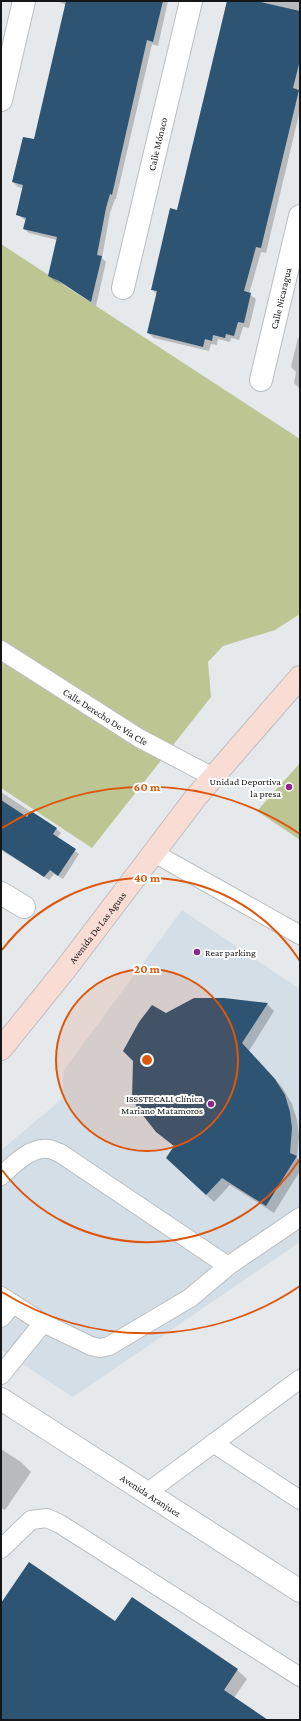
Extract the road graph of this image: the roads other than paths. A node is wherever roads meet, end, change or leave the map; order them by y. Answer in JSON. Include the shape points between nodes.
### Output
{"nodes":[{"id":1,"x":24,"y":1,"type":"edge"},
{"id":2,"x":191,"y":1,"type":"edge"},
{"id":3,"x":1,"y":100,"type":"edge"},
{"id":4,"x":300,"y":216,"type":"edge"},
{"id":5,"x":123,"y":288,"type":"dead end"},
{"id":6,"x":261,"y":380,"type":"dead end"},
{"id":7,"x":1,"y":650,"type":"edge"},
{"id":8,"x":300,"y":678,"type":"edge"},
{"id":9,"x":213,"y":777,"type":"junction"},
{"id":10,"x":154,"y":853,"type":"junction"},
{"id":11,"x":1,"y":892,"type":"edge"},
{"id":12,"x":24,"y":907,"type":"dead end"},
{"id":13,"x":274,"y":921,"type":"junction"},
{"id":14,"x":300,"y":924,"type":"edge"},
{"id":15,"x":300,"y":935,"type":"edge"},
{"id":16,"x":1,"y":1049,"type":"edge"},
{"id":17,"x":1,"y":1176,"type":"edge"},
{"id":18,"x":300,"y":1217,"type":"edge"},
{"id":19,"x":228,"y":1266,"type":"junction"},
{"id":20,"x":7,"y":1300,"type":"edge"},
{"id":21,"x":1,"y":1318,"type":"edge"},
{"id":22,"x":43,"y":1323,"type":"junction"},
{"id":23,"x":1,"y":1375,"type":"edge"},
{"id":24,"x":300,"y":1379,"type":"edge"},
{"id":25,"x":1,"y":1398,"type":"edge"},
{"id":26,"x":213,"y":1443,"type":"junction"},
{"id":27,"x":148,"y":1492,"type":"junction"},
{"id":28,"x":300,"y":1500,"type":"edge"},
{"id":29,"x":1,"y":1549,"type":"edge"},
{"id":30,"x":300,"y":1591,"type":"edge"},
{"id":31,"x":300,"y":1677,"type":"edge"}],
"edges":[{"from":1,"to":3,"type":"street"},
{"from":2,"to":5,"type":"street","name":"Calle Mónaco"},
{"from":4,"to":6,"type":"street","name":"Calle Nicaragua"},
{"from":7,"to":9,"type":"lane","name":"Calle Derecho De Vía Cfe","via":[[139,738]]},
{"from":8,"to":9,"type":"main road","name":"Avenida De Las Aguas"},
{"from":9,"to":10,"type":"main road","name":"Avenida De Las Aguas"},
{"from":10,"to":13,"type":"lane"},
{"from":10,"to":16,"type":"main road","name":"Avenida De Las Aguas","via":[[64,972]]},
{"from":11,"to":12,"type":"street"},
{"from":13,"to":14,"type":"lane"},
{"from":13,"to":15,"type":"lane"},
{"from":17,"to":19,"type":"lane","via":[[32,1152],[47,1149],[60,1153]]},
{"from":18,"to":19,"type":"lane"},
{"from":19,"to":22,"type":"lane","via":[[190,1298],[109,1346],[91,1346]]},
{"from":20,"to":21,"type":"lane"},
{"from":20,"to":22,"type":"lane"},
{"from":22,"to":23,"type":"lane"},
{"from":24,"to":26,"type":"lane"},
{"from":25,"to":27,"type":"street","name":"Avenida Aranjuez"},
{"from":26,"to":27,"type":"lane"},
{"from":26,"to":28,"type":"lane"},
{"from":27,"to":30,"type":"street","name":"Avenida Aranjuez"},
{"from":29,"to":31,"type":"lane","via":[[31,1520],[47,1518]]}]}
